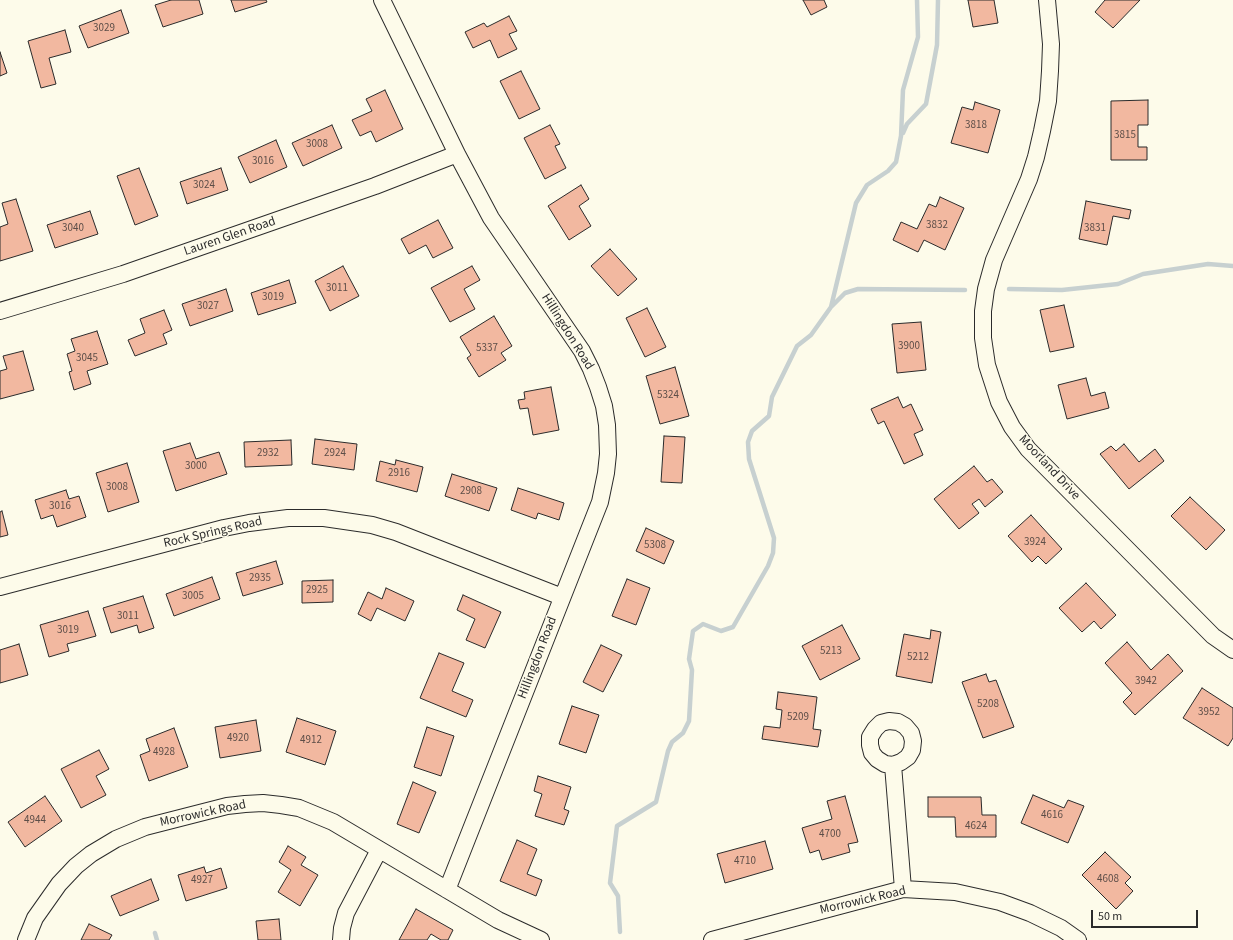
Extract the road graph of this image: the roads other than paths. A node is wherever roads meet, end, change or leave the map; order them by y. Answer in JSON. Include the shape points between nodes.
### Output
{"nodes":[{"id":1,"x":382,"y":0,"type":"edge"},
{"id":2,"x":1047,"y":0,"type":"edge"},
{"id":3,"x":457,"y":154,"type":"junction"},
{"id":4,"x":0,"y":311,"type":"edge"},
{"id":5,"x":0,"y":587,"type":"edge"},
{"id":6,"x":562,"y":597,"type":"junction"},
{"id":7,"x":1233,"y":650,"type":"edge"},
{"id":8,"x":893,"y":765,"type":"dead end"},
{"id":9,"x":379,"y":850,"type":"junction"},
{"id":10,"x":903,"y":889,"type":"junction"},
{"id":11,"x":447,"y":890,"type":"junction"},
{"id":12,"x":26,"y":940,"type":"edge"},
{"id":13,"x":341,"y":940,"type":"edge"},
{"id":14,"x":541,"y":940,"type":"edge"},
{"id":15,"x":712,"y":940,"type":"edge"},
{"id":16,"x":1078,"y":940,"type":"edge"}],
"edges":[{"from":1,"to":3,"type":"street","name":"Hillingdon Road"},
{"from":2,"to":7,"type":"street","name":"Moorland Drive","via":[[1050,44],[1048,101],[1029,179],[994,260],[986,289],[983,338],[987,365],[999,402],[1012,427],[1028,449],[1213,636]]},
{"from":3,"to":4,"type":"street","name":"Lauren Glen Road","via":[[375,186],[124,274]]},
{"from":3,"to":6,"type":"street","name":"Hillingdon Road","via":[[491,218],[582,351],[604,406],[608,454],[600,502]]},
{"from":5,"to":6,"type":"street","name":"Rock Springs Road","via":[[243,524],[288,518],[324,518],[366,524],[396,532]]},
{"from":6,"to":11,"type":"street","name":"Hillingdon Road"},
{"from":8,"to":10,"type":"street"},
{"from":9,"to":11,"type":"street","name":"Morrowick Road"},
{"from":9,"to":12,"type":"street","name":"Morrowick Road","via":[[333,822],[298,808],[263,803],[233,805],[145,826],[116,839],[76,866],[46,900]]},
{"from":9,"to":13,"type":"street","via":[[346,913]]},
{"from":10,"to":15,"type":"street","name":"Morrowick Road"},
{"from":10,"to":16,"type":"street","name":"Morrowick Road","via":[[955,892],[1000,902],[1061,928]]},
{"from":11,"to":14,"type":"street","name":"Morrowick Road","via":[[498,920]]}]}
